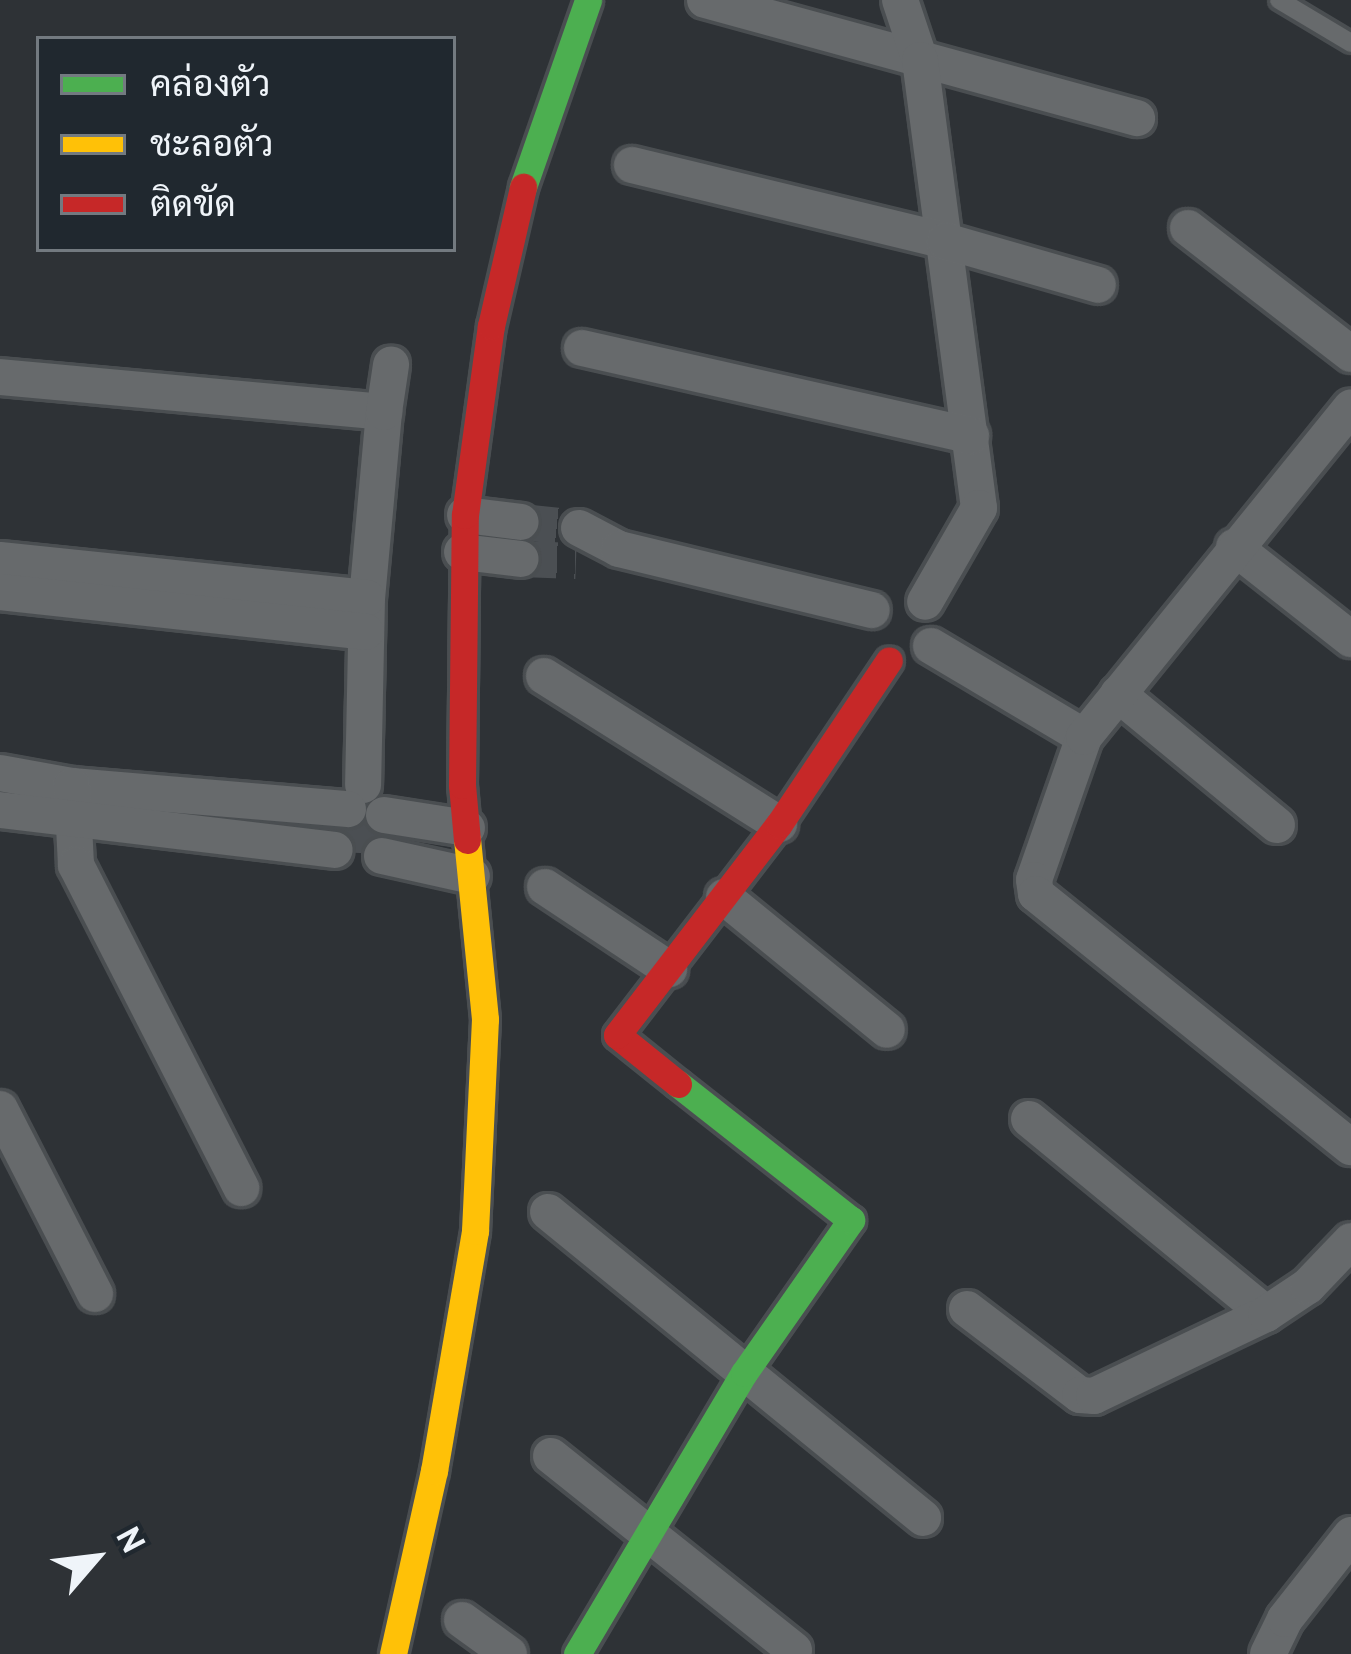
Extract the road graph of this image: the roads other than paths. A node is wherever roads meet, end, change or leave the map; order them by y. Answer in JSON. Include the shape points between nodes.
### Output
{"nodes":[{"id":1,"x":588,"y":0,"type":"edge"},
{"id":2,"x":705,"y":0,"type":"edge"},
{"id":3,"x":900,"y":0,"type":"edge"},
{"id":4,"x":1279,"y":0,"type":"edge"},
{"id":5,"x":1351,"y":43,"type":"edge"},
{"id":6,"x":920,"y":61,"type":"junction"},
{"id":7,"x":1137,"y":118,"type":"dead end"},
{"id":8,"x":632,"y":165,"type":"dead end"},
{"id":9,"x":1188,"y":228,"type":"dead end"},
{"id":10,"x":945,"y":241,"type":"junction"},
{"id":11,"x":1098,"y":285,"type":"dead end"},
{"id":12,"x":582,"y":348,"type":"dead end"},
{"id":13,"x":1351,"y":354,"type":"edge"},
{"id":14,"x":392,"y":365,"type":"dead end"},
{"id":15,"x":0,"y":377,"type":"edge"},
{"id":16,"x":1351,"y":407,"type":"edge"},
{"id":17,"x":384,"y":412,"type":"junction"},
{"id":18,"x":971,"y":436,"type":"junction"},
{"id":19,"x":521,"y":522,"type":"tunnel mouth"},
{"id":20,"x":463,"y":534,"type":"junction"},
{"id":21,"x":578,"y":544,"type":"tunnel mouth"},
{"id":22,"x":1234,"y":547,"type":"junction"},
{"id":23,"x":521,"y":559,"type":"tunnel mouth"},
{"id":24,"x":0,"y":560,"type":"edge"},
{"id":25,"x":0,"y":592,"type":"edge"},
{"id":26,"x":925,"y":602,"type":"junction"},
{"id":27,"x":872,"y":610,"type":"junction"},
{"id":28,"x":367,"y":615,"type":"junction"},
{"id":29,"x":1351,"y":639,"type":"edge"},
{"id":30,"x":943,"y":652,"type":"junction"},
{"id":31,"x":890,"y":660,"type":"junction"},
{"id":32,"x":544,"y":676,"type":"dead end"},
{"id":33,"x":1118,"y":694,"type":"junction"},
{"id":34,"x":1084,"y":737,"type":"junction"},
{"id":35,"x":0,"y":773,"type":"edge"},
{"id":36,"x":72,"y":786,"type":"junction"},
{"id":37,"x":365,"y":803,"type":"junction"},
{"id":38,"x":0,"y":810,"type":"edge"},
{"id":39,"x":70,"y":823,"type":"junction"},
{"id":40,"x":779,"y":824,"type":"junction"},
{"id":41,"x":1277,"y":825,"type":"dead end"},
{"id":42,"x":466,"y":828,"type":"junction"},
{"id":43,"x":335,"y":850,"type":"dead end"},
{"id":44,"x":382,"y":856,"type":"dead end"},
{"id":45,"x":472,"y":876,"type":"junction"},
{"id":46,"x":545,"y":887,"type":"dead end"},
{"id":47,"x":724,"y":897,"type":"junction"},
{"id":48,"x":669,"y":969,"type":"junction"},
{"id":49,"x":887,"y":1030,"type":"dead end"},
{"id":50,"x":0,"y":1109,"type":"edge"},
{"id":51,"x":1029,"y":1119,"type":"dead end"},
{"id":52,"x":1351,"y":1147,"type":"edge"},
{"id":53,"x":242,"y":1188,"type":"dead end"},
{"id":54,"x":548,"y":1212,"type":"dead end"},
{"id":55,"x":1351,"y":1241,"type":"edge"},
{"id":56,"x":95,"y":1294,"type":"dead end"},
{"id":57,"x":967,"y":1309,"type":"dead end"},
{"id":58,"x":1266,"y":1314,"type":"junction"},
{"id":59,"x":744,"y":1373,"type":"junction"},
{"id":60,"x":551,"y":1456,"type":"dead end"},
{"id":61,"x":922,"y":1517,"type":"dead end"},
{"id":62,"x":1351,"y":1535,"type":"edge"},
{"id":63,"x":651,"y":1536,"type":"junction"},
{"id":64,"x":1338,"y":1572,"type":"edge"},
{"id":65,"x":462,"y":1620,"type":"dead end"},
{"id":66,"x":794,"y":1650,"type":"dead end"},
{"id":67,"x":393,"y":1654,"type":"edge"},
{"id":68,"x":509,"y":1654,"type":"edge"},
{"id":69,"x":577,"y":1654,"type":"edge"},
{"id":70,"x":1268,"y":1654,"type":"edge"}],
"edges":[{"from":1,"to":20,"type":"street","via":[[532,148],[491,326]]},
{"from":2,"to":6,"type":"street"},
{"from":3,"to":6,"type":"street"},
{"from":4,"to":5,"type":"lane"},
{"from":6,"to":7,"type":"street"},
{"from":6,"to":10,"type":"street"},
{"from":8,"to":10,"type":"street"},
{"from":9,"to":13,"type":"street"},
{"from":10,"to":11,"type":"street"},
{"from":10,"to":18,"type":"street"},
{"from":12,"to":18,"type":"street"},
{"from":14,"to":17,"type":"street"},
{"from":15,"to":17,"type":"street"},
{"from":16,"to":22,"type":"street"},
{"from":17,"to":28,"type":"street"},
{"from":18,"to":26,"type":"street","via":[[979,508]]},
{"from":19,"to":20,"type":"street"},
{"from":20,"to":23,"type":"street"},
{"from":20,"to":42,"type":"street"},
{"from":21,"to":27,"type":"street"},
{"from":22,"to":29,"type":"street"},
{"from":22,"to":33,"type":"street"},
{"from":24,"to":28,"type":"street"},
{"from":25,"to":28,"type":"street"},
{"from":26,"to":27,"type":"street","via":[[903,593]]},
{"from":26,"to":30,"type":"street"},
{"from":27,"to":31,"type":"street","via":[[868,633]]},
{"from":28,"to":37,"type":"street"},
{"from":30,"to":31,"type":"street"},
{"from":30,"to":34,"type":"street"},
{"from":31,"to":40,"type":"street"},
{"from":32,"to":40,"type":"street"},
{"from":33,"to":34,"type":"street"},
{"from":33,"to":41,"type":"street"},
{"from":34,"to":52,"type":"street","via":[[1034,880],[1036,894]]},
{"from":35,"to":36,"type":"street"},
{"from":36,"to":37,"type":"street"},
{"from":36,"to":39,"type":"street"},
{"from":37,"to":42,"type":"street"},
{"from":38,"to":39,"type":"street"},
{"from":39,"to":43,"type":"street"},
{"from":39,"to":53,"type":"street","via":[[76,865]]},
{"from":40,"to":47,"type":"street"},
{"from":42,"to":45,"type":"street"},
{"from":44,"to":45,"type":"street"},
{"from":45,"to":67,"type":"street","via":[[485,1019],[475,1231]]},
{"from":46,"to":48,"type":"street"},
{"from":47,"to":48,"type":"street"},
{"from":47,"to":49,"type":"street"},
{"from":48,"to":59,"type":"street","via":[[617,1035],[851,1220]]},
{"from":50,"to":56,"type":"street"},
{"from":51,"to":58,"type":"street"},
{"from":54,"to":59,"type":"street"},
{"from":55,"to":58,"type":"street","via":[[1308,1286]]},
{"from":57,"to":58,"type":"street","via":[[1080,1395],[1094,1396]]},
{"from":59,"to":61,"type":"street"},
{"from":59,"to":63,"type":"street"},
{"from":60,"to":63,"type":"street"},
{"from":62,"to":64,"type":"street"},
{"from":63,"to":66,"type":"street"},
{"from":63,"to":69,"type":"street"},
{"from":64,"to":70,"type":"street"},
{"from":65,"to":68,"type":"street"}]}
